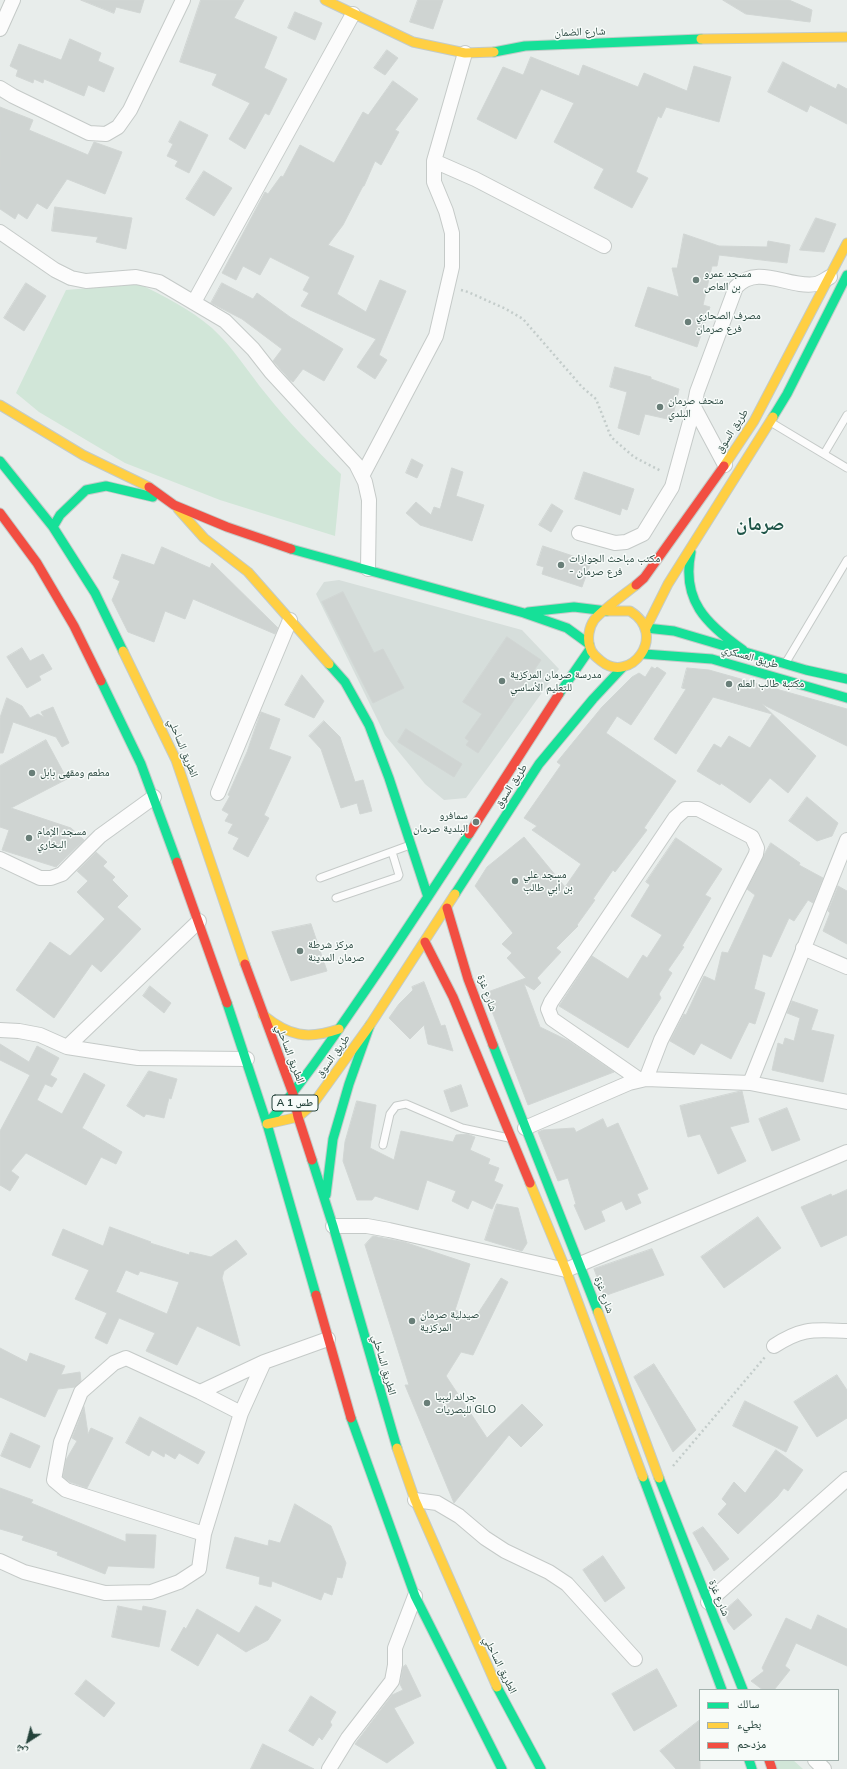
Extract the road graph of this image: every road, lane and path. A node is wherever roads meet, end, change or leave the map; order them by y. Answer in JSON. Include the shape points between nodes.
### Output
{"nodes":[{"id":1,"x":13,"y":0,"type":"edge"},
{"id":2,"x":183,"y":0,"type":"edge"},
{"id":3,"x":325,"y":0,"type":"edge"},
{"id":4,"x":353,"y":14,"type":"junction"},
{"id":5,"x":0,"y":29,"type":"edge"},
{"id":6,"x":847,"y":37,"type":"edge"},
{"id":7,"x":465,"y":53,"type":"junction"},
{"id":8,"x":0,"y":88,"type":"edge"},
{"id":9,"x":434,"y":161,"type":"junction"},
{"id":10,"x":0,"y":232,"type":"edge"},
{"id":11,"x":847,"y":243,"type":"edge"},
{"id":12,"x":604,"y":246,"type":"dead end"},
{"id":13,"x":831,"y":276,"type":"junction"},
{"id":14,"x":846,"y":279,"type":"edge"},
{"id":15,"x":447,"y":287,"type":"junction"},
{"id":16,"x":194,"y":302,"type":"junction"},
{"id":17,"x":0,"y":405,"type":"edge"},
{"id":18,"x":694,"y":407,"type":"junction"},
{"id":19,"x":847,"y":415,"type":"edge"},
{"id":20,"x":771,"y":422,"type":"junction"},
{"id":21,"x":824,"y":454,"type":"junction"},
{"id":22,"x":0,"y":461,"type":"edge"},
{"id":23,"x":725,"y":465,"type":"junction"},
{"id":24,"x":847,"y":468,"type":"edge"},
{"id":25,"x":362,"y":476,"type":"junction"},
{"id":26,"x":676,"y":479,"type":"junction"},
{"id":27,"x":170,"y":502,"type":"junction"},
{"id":28,"x":0,"y":513,"type":"edge"},
{"id":29,"x":53,"y":527,"type":"junction"},
{"id":30,"x":579,"y":533,"type":"dead end"},
{"id":31,"x":693,"y":546,"type":"junction"},
{"id":32,"x":847,"y":560,"type":"edge"},
{"id":33,"x":368,"y":569,"type":"junction"},
{"id":34,"x":606,"y":610,"type":"junction"},
{"id":35,"x":524,"y":613,"type":"junction"},
{"id":36,"x":290,"y":620,"type":"junction"},
{"id":37,"x":646,"y":628,"type":"junction"},
{"id":38,"x":589,"y":647,"type":"junction"},
{"id":39,"x":743,"y":650,"type":"junction"},
{"id":40,"x":644,"y":654,"type":"junction"},
{"id":41,"x":785,"y":664,"type":"junction"},
{"id":42,"x":622,"y":668,"type":"junction"},
{"id":43,"x":847,"y":680,"type":"edge"},
{"id":44,"x":847,"y":698,"type":"edge"},
{"id":45,"x":218,"y":793,"type":"dead end"},
{"id":46,"x":154,"y":797,"type":"junction"},
{"id":47,"x":847,"y":840,"type":"edge"},
{"id":48,"x":410,"y":845,"type":"junction"},
{"id":49,"x":392,"y":852,"type":"junction"},
{"id":50,"x":0,"y":859,"type":"edge"},
{"id":51,"x":320,"y":878,"type":"dead end"},
{"id":52,"x":428,"y":897,"type":"junction"},
{"id":53,"x":336,"y":898,"type":"dead end"},
{"id":54,"x":447,"y":908,"type":"junction"},
{"id":55,"x":199,"y":921,"type":"junction"},
{"id":56,"x":417,"y":934,"type":"junction"},
{"id":57,"x":803,"y":948,"type":"junction"},
{"id":58,"x":847,"y":966,"type":"edge"},
{"id":59,"x":262,"y":1015,"type":"junction"},
{"id":60,"x":370,"y":1025,"type":"junction"},
{"id":61,"x":0,"y":1030,"type":"edge"},
{"id":62,"x":339,"y":1030,"type":"junction"},
{"id":63,"x":67,"y":1047,"type":"junction"},
{"id":64,"x":247,"y":1059,"type":"junction"},
{"id":65,"x":643,"y":1079,"type":"junction"},
{"id":66,"x":750,"y":1083,"type":"junction"},
{"id":67,"x":293,"y":1094,"type":"junction"},
{"id":68,"x":847,"y":1102,"type":"edge"},
{"id":69,"x":298,"y":1117,"type":"junction"},
{"id":70,"x":267,"y":1124,"type":"junction"},
{"id":71,"x":525,"y":1128,"type":"junction"},
{"id":72,"x":511,"y":1139,"type":"junction"},
{"id":73,"x":383,"y":1144,"type":"dead end"},
{"id":74,"x":847,"y":1152,"type":"edge"},
{"id":75,"x":326,"y":1202,"type":"junction"},
{"id":76,"x":333,"y":1226,"type":"junction"},
{"id":77,"x":580,"y":1262,"type":"junction"},
{"id":78,"x":566,"y":1270,"type":"junction"},
{"id":79,"x":847,"y":1331,"type":"edge"},
{"id":80,"x":328,"y":1339,"type":"junction"},
{"id":81,"x":774,"y":1346,"type":"joint"},
{"id":82,"x":264,"y":1362,"type":"junction"},
{"id":83,"x":200,"y":1392,"type":"junction"},
{"id":84,"x":240,"y":1413,"type":"junction"},
{"id":85,"x":369,"y":1432,"type":"dead end"},
{"id":86,"x":356,"y":1436,"type":"junction"},
{"id":87,"x":847,"y":1479,"type":"edge"},
{"id":88,"x":660,"y":1482,"type":"junction"},
{"id":89,"x":415,"y":1500,"type":"junction"},
{"id":90,"x":204,"y":1534,"type":"junction"},
{"id":91,"x":0,"y":1561,"type":"edge"},
{"id":92,"x":415,"y":1596,"type":"junction"},
{"id":93,"x":708,"y":1602,"type":"junction"},
{"id":94,"x":635,"y":1659,"type":"dead end"},
{"id":95,"x":721,"y":1688,"type":"edge"},
{"id":96,"x":731,"y":1689,"type":"edge"},
{"id":97,"x":741,"y":1689,"type":"edge"},
{"id":98,"x":816,"y":1761,"type":"edge"},
{"id":99,"x":329,"y":1769,"type":"edge"},
{"id":100,"x":502,"y":1769,"type":"edge"},
{"id":101,"x":541,"y":1769,"type":"edge"},
{"id":102,"x":824,"y":1769,"type":"edge"}],
"edges":[{"from":1,"to":5,"type":"street"},
{"from":2,"to":8,"type":"street","via":[[130,110],[118,128],[106,134],[89,134]]},
{"from":3,"to":4,"type":"main road","name":"شارع الضمان"},
{"from":4,"to":7,"type":"main road","name":"شارع الضمان","via":[[413,42]]},
{"from":4,"to":16,"type":"street"},
{"from":6,"to":7,"type":"main road","name":"شارع الضمان","via":[[732,38],[533,46],[498,52]]},
{"from":7,"to":9,"type":"street"},
{"from":9,"to":12,"type":"street","via":[[475,179]]},
{"from":9,"to":15,"type":"street","via":[[434,182],[452,233],[452,267]]},
{"from":10,"to":16,"type":"street","via":[[71,278],[86,281],[136,277],[159,282]]},
{"from":11,"to":13,"type":"main road","name":"طريق السوق"},
{"from":13,"to":14,"type":"street"},
{"from":13,"to":18,"type":"street","via":[[817,284],[762,276],[742,280],[730,299]]},
{"from":13,"to":23,"type":"main road","name":"طريق السوق","via":[[754,421]]},
{"from":14,"to":20,"type":"main road"},
{"from":15,"to":25,"type":"street","via":[[436,336]]},
{"from":15,"to":26,"type":"path","via":[[468,292],[523,319],[582,387],[596,399],[611,437],[634,457]]},
{"from":16,"to":25,"type":"street","via":[[225,321],[254,349],[271,372],[351,458]]},
{"from":17,"to":27,"type":"main road","via":[[83,455],[155,490]]},
{"from":18,"to":23,"type":"street"},
{"from":18,"to":26,"type":"street"},
{"from":19,"to":21,"type":"lane"},
{"from":20,"to":21,"type":"lane"},
{"from":20,"to":31,"type":"main road"},
{"from":21,"to":24,"type":"lane"},
{"from":22,"to":29,"type":"main road","name":"الطريق الساحلي","number":"A 1 طس"},
{"from":23,"to":34,"type":"main road","name":"طريق السوق","via":[[644,578]]},
{"from":25,"to":33,"type":"street","via":[[369,500]]},
{"from":26,"to":30,"type":"street","via":[[644,534],[626,542],[615,543]]},
{"from":27,"to":29,"type":"main road","via":[[97,486],[86,490],[60,515]]},
{"from":27,"to":33,"type":"main road","via":[[227,527],[296,551]]},
{"from":27,"to":36,"type":"main road","via":[[204,538],[248,572]]},
{"from":28,"to":46,"type":"main road","number":"A 1 طس","via":[[37,563],[74,626],[141,764]]},
{"from":29,"to":59,"type":"main road","name":"الطريق الساحلي","number":"A 1 طس","via":[[95,593],[176,760]]},
{"from":31,"to":37,"type":"main road","via":[[668,584]]},
{"from":31,"to":39,"type":"main road","via":[[688,574],[690,590],[709,623]]},
{"from":32,"to":41,"type":"lane"},
{"from":33,"to":35,"type":"main road"},
{"from":34,"to":35,"type":"main road","via":[[574,607]]},
{"from":34,"to":37,"type":"main road","via":[[629,610]]},
{"from":34,"to":38,"type":"main road","via":[[594,620],[590,628]]},
{"from":35,"to":38,"type":"main road","via":[[567,628]]},
{"from":36,"to":45,"type":"street"},
{"from":36,"to":48,"type":"main road","via":[[345,682],[369,724]]},
{"from":37,"to":39,"type":"main road","name":"طريق العسكري","via":[[674,631]]},
{"from":37,"to":40,"type":"main road","via":[[647,643]]},
{"from":38,"to":42,"type":"main road","via":[[603,664]]},
{"from":38,"to":52,"type":"main road","name":"طريق السوق"},
{"from":39,"to":41,"type":"main road","name":"طريق العسكري"},
{"from":40,"to":42,"type":"main road","via":[[634,663]]},
{"from":40,"to":44,"type":"main road","name":"طريق العسكري","via":[[712,659]]},
{"from":41,"to":43,"type":"main road","name":"طريق العسكري"},
{"from":42,"to":54,"type":"main road","name":"طريق السوق","via":[[539,764]]},
{"from":46,"to":50,"type":"street","via":[[100,836],[62,874],[40,878]]},
{"from":46,"to":55,"type":"main road","number":"A 1 طس"},
{"from":47,"to":57,"type":"street"},
{"from":48,"to":49,"type":"lane"},
{"from":48,"to":52,"type":"main road"},
{"from":49,"to":51,"type":"lane"},
{"from":49,"to":53,"type":"lane","via":[[398,877]]},
{"from":52,"to":56,"type":"main road","name":"طريق السوق"},
{"from":54,"to":56,"type":"main road","name":"طريق السوق"},
{"from":54,"to":71,"type":"main road","name":"شارع غزة","via":[[468,979]]},
{"from":55,"to":63,"type":"street"},
{"from":55,"to":64,"type":"main road","number":"A 1 طس"},
{"from":56,"to":60,"type":"main road","name":"طريق السوق"},
{"from":56,"to":62,"type":"main road","name":"طريق السوق"},
{"from":56,"to":72,"type":"main road","via":[[453,997]]},
{"from":57,"to":58,"type":"street"},
{"from":57,"to":66,"type":"street"},
{"from":59,"to":62,"type":"main road","via":[[275,1026],[296,1034],[324,1035]]},
{"from":59,"to":67,"type":"main road","name":"الطريق الساحلي","number":"A 1 طس"},
{"from":60,"to":69,"type":"main road","name":"طريق السوق","via":[[313,1104]]},
{"from":60,"to":75,"type":"main road","via":[[333,1139]]},
{"from":61,"to":63,"type":"street","via":[[40,1035]]},
{"from":62,"to":67,"type":"main road","name":"طريق السوق"},
{"from":63,"to":64,"type":"street","via":[[138,1058]]},
{"from":64,"to":70,"type":"main road","number":"A 1 طس"},
{"from":65,"to":65,"type":"street","via":[[756,854],[752,837],[698,809],[685,809],[675,818],[548,1010],[552,1019]]},
{"from":65,"to":66,"type":"street"},
{"from":65,"to":71,"type":"street"},
{"from":66,"to":68,"type":"street"},
{"from":67,"to":69,"type":"main road","name":"الطريق الساحلي","number":"A 1 طس"},
{"from":67,"to":70,"type":"main road","name":"طريق السوق"},
{"from":69,"to":70,"type":"main road","name":"طريق السوق"},
{"from":69,"to":75,"type":"main road","name":"الطريق الساحلي","number":"A 1 طس"},
{"from":70,"to":80,"type":"main road","number":"A 1 طس"},
{"from":71,"to":77,"type":"main road","name":"شارع غزة"},
{"from":72,"to":73,"type":"lane","via":[[469,1130],[406,1104],[396,1106],[390,1114]]},
{"from":72,"to":78,"type":"main road"},
{"from":74,"to":77,"type":"street"},
{"from":75,"to":76,"type":"main road","name":"الطريق الساحلي","number":"A 1 طس"},
{"from":76,"to":78,"type":"street","via":[[367,1226],[390,1230]]},
{"from":76,"to":89,"type":"main road","name":"الطريق الساحلي","number":"A 1 طس","via":[[386,1426]]},
{"from":77,"to":78,"type":"street"},
{"from":77,"to":88,"type":"main road","name":"شارع غزة"},
{"from":78,"to":95,"type":"main road"},
{"from":79,"to":81,"type":"street","via":[[809,1330],[789,1336]]},
{"from":80,"to":82,"type":"street"},
{"from":80,"to":86,"type":"main road","number":"A 1 طس"},
{"from":81,"to":88,"type":"path"},
{"from":82,"to":83,"type":"street"},
{"from":82,"to":84,"type":"street"},
{"from":83,"to":84,"type":"street"},
{"from":83,"to":90,"type":"street","via":[[139,1363],[126,1358],[119,1360],[81,1392],[61,1442],[54,1480],[66,1490]]},
{"from":84,"to":90,"type":"street"},
{"from":85,"to":86,"type":"main road"},
{"from":86,"to":92,"type":"main road","number":"A 1 طس"},
{"from":87,"to":93,"type":"street"},
{"from":88,"to":93,"type":"main road","name":"شارع غزة"},
{"from":89,"to":94,"type":"street","via":[[437,1503],[460,1516],[485,1538],[505,1551],[549,1572],[567,1584]]},
{"from":89,"to":101,"type":"main road","name":"الطريق الساحلي","number":"A 1 طس","via":[[495,1684]]},
{"from":90,"to":91,"type":"street","via":[[199,1569],[179,1582],[151,1592],[105,1593],[24,1572]]},
{"from":92,"to":99,"type":"street","via":[[395,1648],[392,1681],[348,1738]]},
{"from":92,"to":100,"type":"main road","number":"A 1 طس"},
{"from":93,"to":97,"type":"main road","name":"شارع غزة"},
{"from":95,"to":96,"type":"street"},
{"from":98,"to":102,"type":"street"}]}
